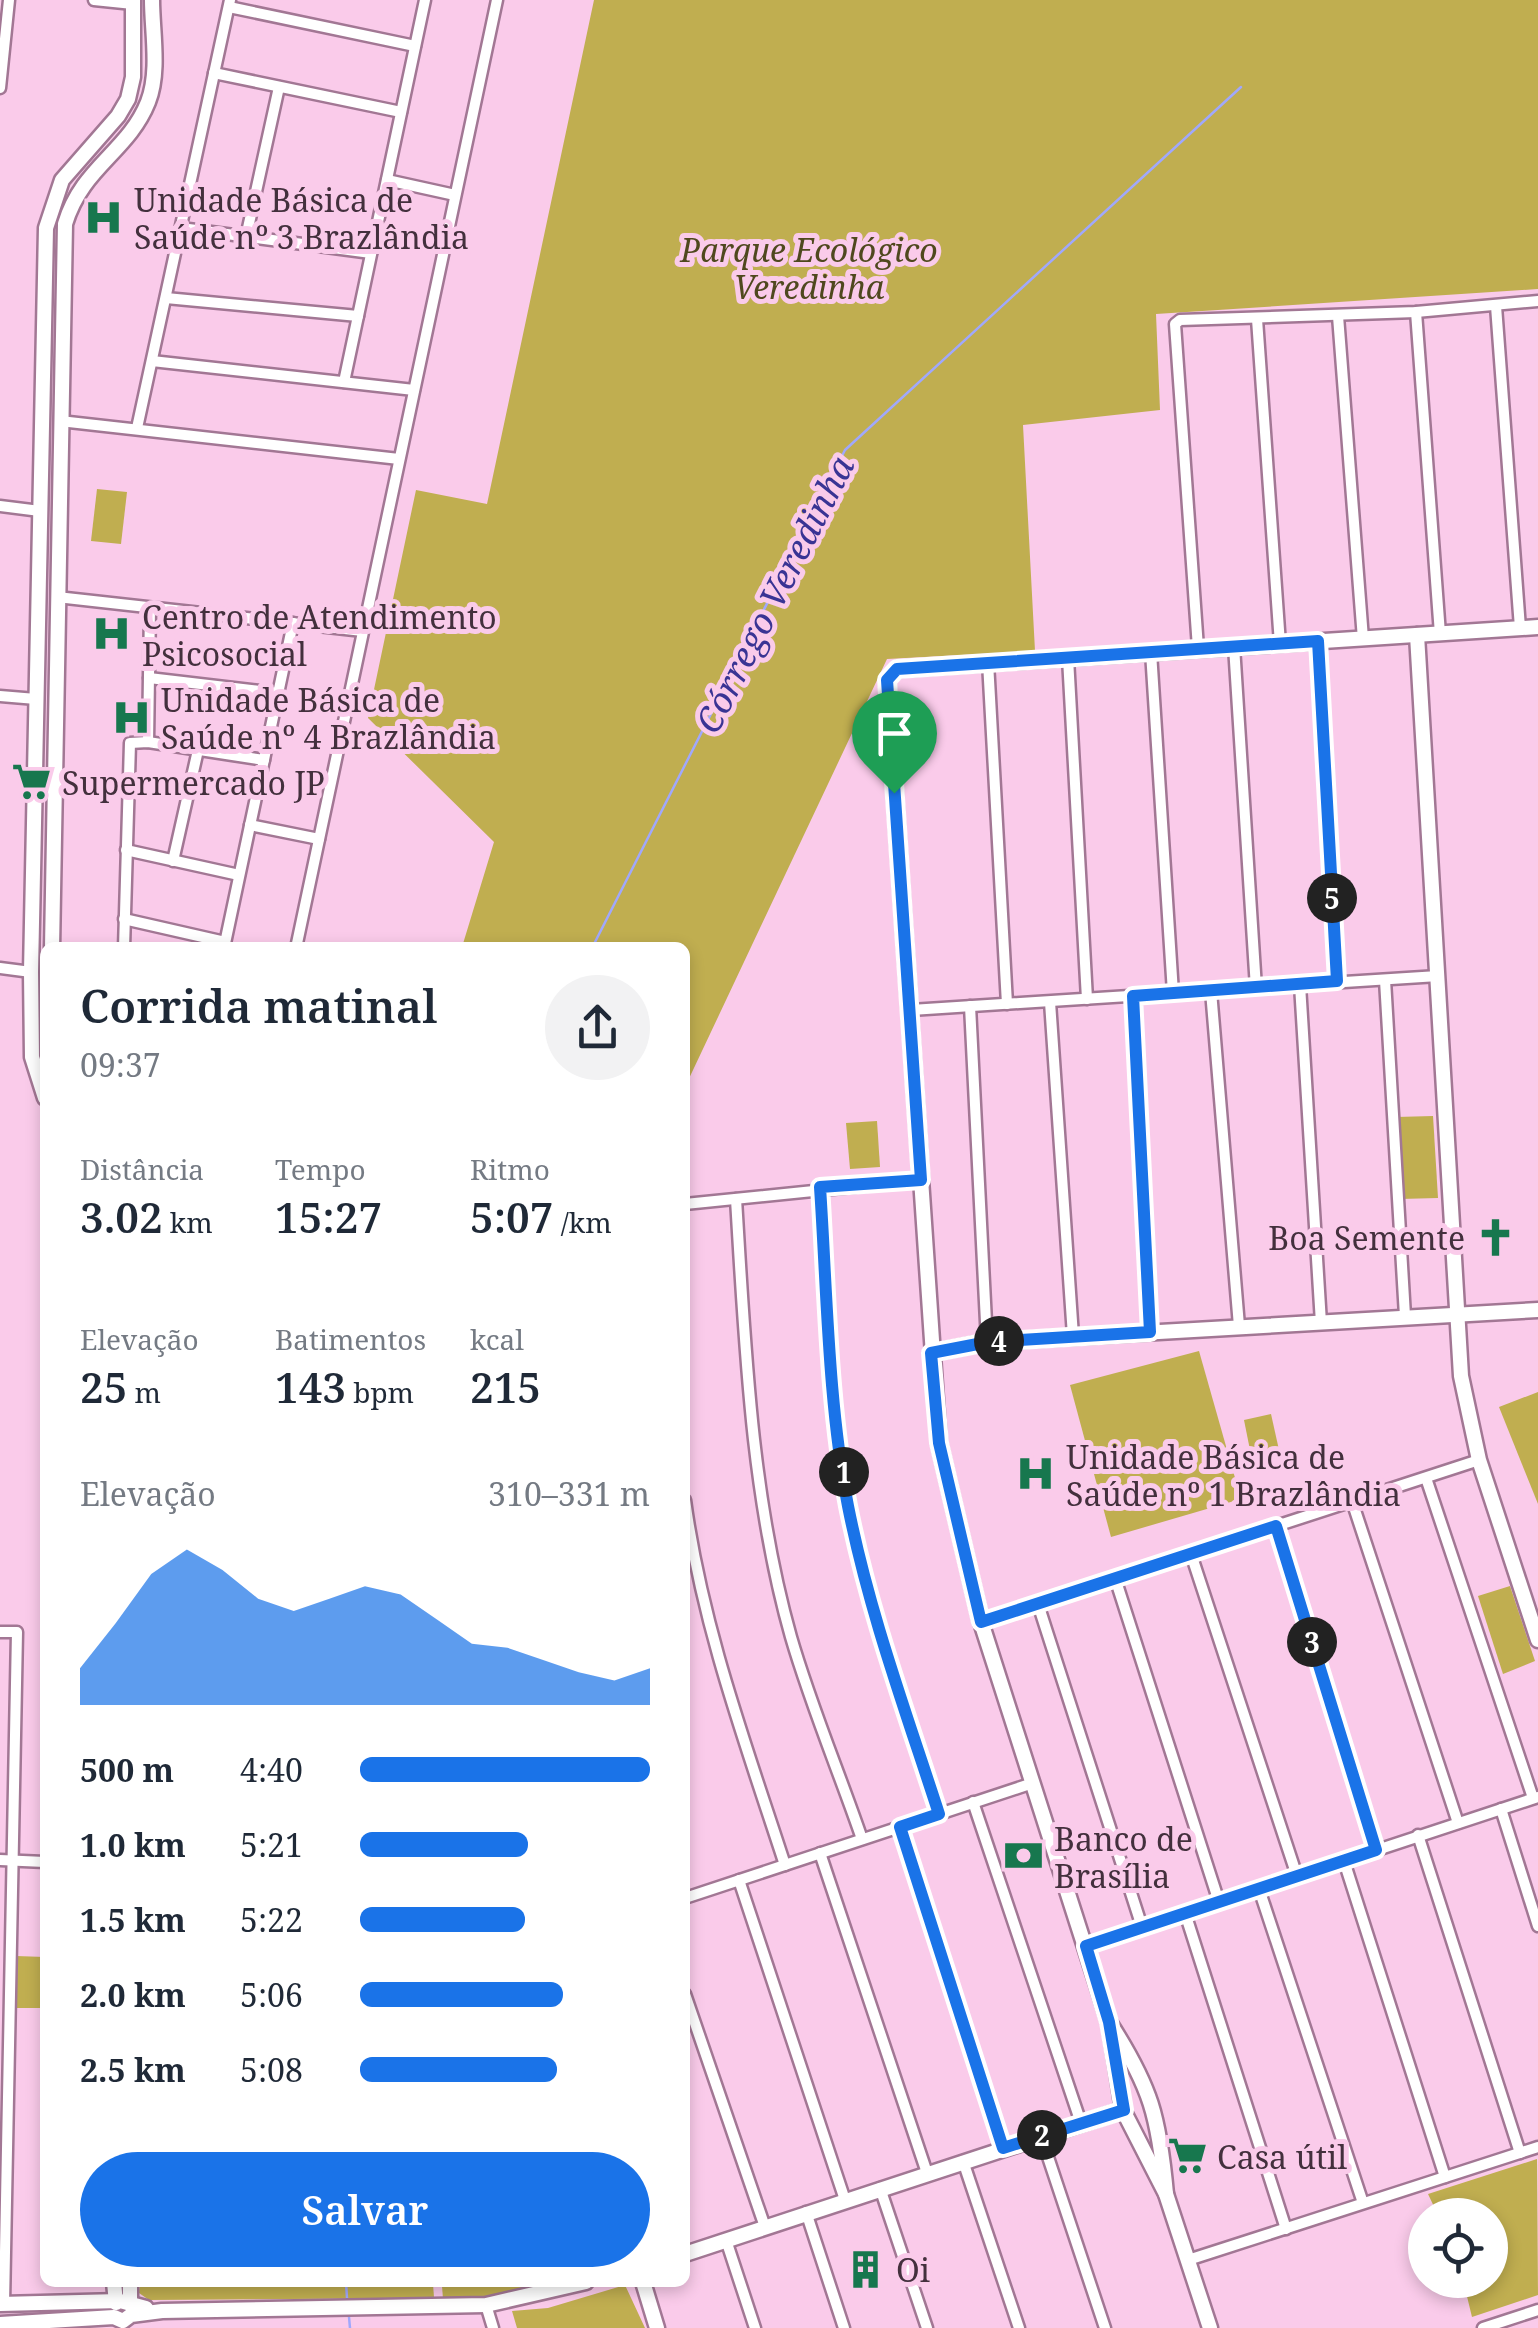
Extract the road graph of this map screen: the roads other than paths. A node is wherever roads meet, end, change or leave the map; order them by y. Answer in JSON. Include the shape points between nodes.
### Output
{"nodes":[{"id":1,"x":10,"y":0,"type":"edge"},
{"id":2,"x":94,"y":0,"type":"edge"},
{"id":3,"x":152,"y":0,"type":"edge"},
{"id":4,"x":424,"y":0,"type":"edge"},
{"id":5,"x":497,"y":0,"type":"edge"},
{"id":6,"x":134,"y":2,"type":"edge"},
{"id":7,"x":230,"y":4,"type":"edge"},
{"id":8,"x":415,"y":46,"type":"junction"},
{"id":9,"x":214,"y":73,"type":"junction"},
{"id":10,"x":279,"y":87,"type":"junction"},
{"id":11,"x":0,"y":88,"type":"edge"},
{"id":12,"x":401,"y":112,"type":"junction"},
{"id":13,"x":387,"y":180,"type":"junction"},
{"id":14,"x":456,"y":195,"type":"junction"},
{"id":15,"x":181,"y":228,"type":"junction"},
{"id":16,"x":246,"y":236,"type":"junction"},
{"id":17,"x":372,"y":253,"type":"junction"},
{"id":18,"x":166,"y":298,"type":"junction"},
{"id":19,"x":1538,"y":301,"type":"edge"},
{"id":20,"x":1496,"y":306,"type":"junction"},
{"id":21,"x":1416,"y":312,"type":"junction"},
{"id":22,"x":358,"y":316,"type":"junction"},
{"id":23,"x":1338,"y":316,"type":"junction"},
{"id":24,"x":1257,"y":319,"type":"junction"},
{"id":25,"x":43,"y":343,"type":"junction"},
{"id":26,"x":61,"y":346,"type":"junction"},
{"id":27,"x":152,"y":361,"type":"junction"},
{"id":28,"x":42,"y":371,"type":"junction"},
{"id":29,"x":60,"y":372,"type":"junction"},
{"id":30,"x":344,"y":382,"type":"junction"},
{"id":31,"x":414,"y":390,"type":"junction"},
{"id":32,"x":60,"y":421,"type":"junction"},
{"id":33,"x":137,"y":428,"type":"junction"},
{"id":34,"x":399,"y":459,"type":"junction"},
{"id":35,"x":0,"y":506,"type":"edge"},
{"id":36,"x":40,"y":511,"type":"junction"},
{"id":37,"x":57,"y":597,"type":"junction"},
{"id":38,"x":89,"y":602,"type":"junction"},
{"id":39,"x":150,"y":608,"type":"junction"},
{"id":40,"x":57,"y":622,"type":"junction"},
{"id":41,"x":293,"y":624,"type":"junction"},
{"id":42,"x":1538,"y":627,"type":"edge"},
{"id":43,"x":1520,"y":628,"type":"junction"},
{"id":44,"x":363,"y":631,"type":"junction"},
{"id":45,"x":1440,"y":634,"type":"junction"},
{"id":46,"x":1417,"y":635,"type":"junction"},
{"id":47,"x":1363,"y":638,"type":"junction"},
{"id":48,"x":1318,"y":641,"type":"junction"},
{"id":49,"x":1280,"y":644,"type":"junction"},
{"id":50,"x":1234,"y":646,"type":"junction"},
{"id":51,"x":1198,"y":648,"type":"junction"},
{"id":52,"x":1150,"y":652,"type":"junction"},
{"id":53,"x":1068,"y":658,"type":"junction"},
{"id":54,"x":988,"y":662,"type":"junction"},
{"id":55,"x":149,"y":678,"type":"junction"},
{"id":56,"x":278,"y":693,"type":"junction"},
{"id":57,"x":0,"y":696,"type":"edge"},
{"id":58,"x":36,"y":699,"type":"junction"},
{"id":59,"x":36,"y":715,"type":"junction"},
{"id":60,"x":55,"y":717,"type":"junction"},
{"id":61,"x":148,"y":742,"type":"junction"},
{"id":62,"x":198,"y":750,"type":"junction"},
{"id":63,"x":264,"y":760,"type":"junction"},
{"id":64,"x":250,"y":825,"type":"junction"},
{"id":65,"x":318,"y":840,"type":"junction"},
{"id":66,"x":33,"y":844,"type":"junction"},
{"id":67,"x":53,"y":845,"type":"junction"},
{"id":68,"x":126,"y":850,"type":"junction"},
{"id":69,"x":173,"y":861,"type":"junction"},
{"id":70,"x":33,"y":872,"type":"junction"},
{"id":71,"x":53,"y":874,"type":"junction"},
{"id":72,"x":240,"y":876,"type":"junction"},
{"id":73,"x":124,"y":919,"type":"junction"},
{"id":74,"x":52,"y":942,"type":"edge"},
{"id":75,"x":124,"y":942,"type":"edge"},
{"id":76,"x":217,"y":942,"type":"edge"},
{"id":77,"x":225,"y":942,"type":"edge"},
{"id":78,"x":297,"y":942,"type":"edge"},
{"id":79,"x":0,"y":968,"type":"edge"},
{"id":80,"x":31,"y":972,"type":"junction"},
{"id":81,"x":1438,"y":976,"type":"junction"},
{"id":82,"x":1385,"y":980,"type":"junction"},
{"id":83,"x":1337,"y":981,"type":"junction"},
{"id":84,"x":1300,"y":985,"type":"junction"},
{"id":85,"x":1256,"y":988,"type":"junction"},
{"id":86,"x":1210,"y":991,"type":"junction"},
{"id":87,"x":1173,"y":993,"type":"junction"},
{"id":88,"x":1133,"y":996,"type":"junction"},
{"id":89,"x":1087,"y":999,"type":"junction"},
{"id":90,"x":1050,"y":1002,"type":"junction"},
{"id":91,"x":1007,"y":1004,"type":"junction"},
{"id":92,"x":970,"y":1006,"type":"junction"},
{"id":93,"x":911,"y":1010,"type":"junction"},
{"id":94,"x":38,"y":1022,"type":"edge"},
{"id":95,"x":38,"y":1037,"type":"edge"},
{"id":96,"x":40,"y":1082,"type":"edge"},
{"id":97,"x":921,"y":1180,"type":"junction"},
{"id":98,"x":820,"y":1187,"type":"junction"},
{"id":99,"x":736,"y":1199,"type":"junction"},
{"id":100,"x":690,"y":1204,"type":"edge"},
{"id":101,"x":1538,"y":1310,"type":"edge"},
{"id":102,"x":1458,"y":1313,"type":"junction"},
{"id":103,"x":1405,"y":1316,"type":"junction"},
{"id":104,"x":1321,"y":1322,"type":"junction"},
{"id":105,"x":1239,"y":1326,"type":"junction"},
{"id":106,"x":1150,"y":1332,"type":"junction"},
{"id":107,"x":1073,"y":1336,"type":"junction"},
{"id":108,"x":988,"y":1342,"type":"junction"},
{"id":109,"x":931,"y":1353,"type":"junction"},
{"id":110,"x":1480,"y":1460,"type":"junction"},
{"id":111,"x":1426,"y":1478,"type":"junction"},
{"id":112,"x":1352,"y":1502,"type":"junction"},
{"id":113,"x":1276,"y":1526,"type":"junction"},
{"id":114,"x":690,"y":1534,"type":"edge"},
{"id":115,"x":1191,"y":1554,"type":"junction"},
{"id":116,"x":1116,"y":1578,"type":"junction"},
{"id":117,"x":1038,"y":1604,"type":"junction"},
{"id":118,"x":981,"y":1622,"type":"junction"},
{"id":119,"x":0,"y":1632,"type":"edge"},
{"id":120,"x":1538,"y":1640,"type":"edge"},
{"id":121,"x":1033,"y":1782,"type":"junction"},
{"id":122,"x":1536,"y":1797,"type":"edge"},
{"id":123,"x":974,"y":1802,"type":"junction"},
{"id":124,"x":1500,"y":1809,"type":"junction"},
{"id":125,"x":939,"y":1814,"type":"junction"},
{"id":126,"x":1458,"y":1823,"type":"junction"},
{"id":127,"x":900,"y":1827,"type":"junction"},
{"id":128,"x":1418,"y":1835,"type":"junction"},
{"id":129,"x":862,"y":1839,"type":"junction"},
{"id":130,"x":1376,"y":1850,"type":"junction"},
{"id":131,"x":820,"y":1853,"type":"junction"},
{"id":132,"x":6,"y":1860,"type":"edge"},
{"id":133,"x":1344,"y":1861,"type":"junction"},
{"id":134,"x":40,"y":1862,"type":"edge"},
{"id":135,"x":785,"y":1865,"type":"junction"},
{"id":136,"x":1297,"y":1876,"type":"junction"},
{"id":137,"x":739,"y":1880,"type":"junction"},
{"id":138,"x":1259,"y":1888,"type":"junction"},
{"id":139,"x":690,"y":1896,"type":"edge"},
{"id":140,"x":1219,"y":1902,"type":"junction"},
{"id":141,"x":1185,"y":1913,"type":"junction"},
{"id":142,"x":1538,"y":1926,"type":"edge"},
{"id":143,"x":1142,"y":1927,"type":"junction"},
{"id":144,"x":1086,"y":1946,"type":"junction"},
{"id":145,"x":690,"y":2009,"type":"edge"},
{"id":146,"x":1109,"y":2022,"type":"junction"},
{"id":147,"x":4,"y":2028,"type":"edge"},
{"id":148,"x":1142,"y":2074,"type":"junction"},
{"id":149,"x":1118,"y":2084,"type":"junction"},
{"id":150,"x":1124,"y":2110,"type":"junction"},
{"id":151,"x":1081,"y":2123,"type":"junction"},
{"id":152,"x":1160,"y":2133,"type":"junction"},
{"id":153,"x":1041,"y":2136,"type":"junction"},
{"id":154,"x":1137,"y":2142,"type":"junction"},
{"id":155,"x":1538,"y":2147,"type":"edge"},
{"id":156,"x":1003,"y":2148,"type":"junction"},
{"id":157,"x":1520,"y":2152,"type":"junction"},
{"id":158,"x":963,"y":2161,"type":"junction"},
{"id":159,"x":927,"y":2173,"type":"junction"},
{"id":160,"x":1445,"y":2177,"type":"junction"},
{"id":161,"x":880,"y":2188,"type":"junction"},
{"id":162,"x":1166,"y":2194,"type":"junction"},
{"id":163,"x":845,"y":2200,"type":"junction"},
{"id":164,"x":1363,"y":2204,"type":"junction"},
{"id":165,"x":806,"y":2212,"type":"junction"},
{"id":166,"x":765,"y":2227,"type":"junction"},
{"id":167,"x":1286,"y":2228,"type":"junction"},
{"id":168,"x":726,"y":2240,"type":"junction"},
{"id":169,"x":690,"y":2249,"type":"edge"},
{"id":170,"x":1188,"y":2260,"type":"junction"},
{"id":171,"x":115,"y":2287,"type":"edge"},
{"id":172,"x":129,"y":2287,"type":"edge"},
{"id":173,"x":564,"y":2287,"type":"edge"},
{"id":174,"x":645,"y":2287,"type":"edge"},
{"id":175,"x":1,"y":2305,"type":"edge"},
{"id":176,"x":486,"y":2305,"type":"junction"},
{"id":177,"x":1538,"y":2310,"type":"edge"},
{"id":178,"x":122,"y":2314,"type":"edge"},
{"id":179,"x":1,"y":2324,"type":"edge"},
{"id":180,"x":1488,"y":2327,"type":"edge"},
{"id":181,"x":493,"y":2328,"type":"edge"},
{"id":182,"x":658,"y":2328,"type":"edge"},
{"id":183,"x":755,"y":2328,"type":"edge"},
{"id":184,"x":844,"y":2328,"type":"edge"},
{"id":185,"x":927,"y":2328,"type":"edge"},
{"id":186,"x":1019,"y":2328,"type":"edge"},
{"id":187,"x":1105,"y":2328,"type":"edge"},
{"id":188,"x":1210,"y":2328,"type":"edge"}],
"edges":[{"from":1,"to":11,"type":"street"},
{"from":2,"to":6,"type":"street"},
{"from":3,"to":26,"type":"street","via":[[149,98],[135,127],[82,181],[65,224]]},
{"from":4,"to":8,"type":"street"},
{"from":5,"to":14,"type":"street"},
{"from":6,"to":25,"type":"street","via":[[128,99],[62,180],[52,204]]},
{"from":7,"to":8,"type":"street"},
{"from":7,"to":9,"type":"street"},
{"from":8,"to":12,"type":"street"},
{"from":9,"to":10,"type":"street"},
{"from":9,"to":15,"type":"street"},
{"from":10,"to":12,"type":"street"},
{"from":10,"to":16,"type":"street"},
{"from":12,"to":13,"type":"street"},
{"from":13,"to":14,"type":"street"},
{"from":13,"to":17,"type":"street"},
{"from":14,"to":31,"type":"street"},
{"from":15,"to":16,"type":"street"},
{"from":15,"to":18,"type":"street"},
{"from":16,"to":17,"type":"street"},
{"from":17,"to":22,"type":"street"},
{"from":18,"to":22,"type":"street"},
{"from":18,"to":27,"type":"street"},
{"from":19,"to":20,"type":"street"},
{"from":20,"to":21,"type":"street"},
{"from":20,"to":43,"type":"street"},
{"from":21,"to":23,"type":"street"},
{"from":21,"to":45,"type":"street"},
{"from":22,"to":30,"type":"street"},
{"from":23,"to":24,"type":"street"},
{"from":23,"to":47,"type":"street"},
{"from":24,"to":49,"type":"street"},
{"from":24,"to":51,"type":"street","via":[[1175,324]]},
{"from":25,"to":26,"type":"street","via":[[48,351]]},
{"from":25,"to":28,"type":"street"},
{"from":26,"to":29,"type":"street"},
{"from":27,"to":30,"type":"street"},
{"from":27,"to":33,"type":"street"},
{"from":28,"to":29,"type":"street","via":[[53,366]]},
{"from":28,"to":36,"type":"street"},
{"from":29,"to":32,"type":"street"},
{"from":30,"to":31,"type":"street"},
{"from":31,"to":34,"type":"street"},
{"from":32,"to":33,"type":"street"},
{"from":32,"to":37,"type":"street"},
{"from":33,"to":34,"type":"street"},
{"from":34,"to":44,"type":"street"},
{"from":35,"to":36,"type":"street"},
{"from":36,"to":58,"type":"street"},
{"from":37,"to":38,"type":"street"},
{"from":37,"to":40,"type":"street"},
{"from":38,"to":39,"type":"street"},
{"from":38,"to":40,"type":"street"},
{"from":39,"to":41,"type":"street"},
{"from":39,"to":55,"type":"street"},
{"from":40,"to":60,"type":"street"},
{"from":41,"to":44,"type":"street"},
{"from":41,"to":56,"type":"street"},
{"from":42,"to":43,"type":"street"},
{"from":43,"to":45,"type":"street"},
{"from":44,"to":65,"type":"street"},
{"from":45,"to":46,"type":"street"},
{"from":46,"to":47,"type":"street"},
{"from":46,"to":81,"type":"street"},
{"from":47,"to":48,"type":"street"},
{"from":48,"to":49,"type":"street"},
{"from":48,"to":83,"type":"street"},
{"from":49,"to":50,"type":"street"},
{"from":50,"to":51,"type":"street"},
{"from":50,"to":85,"type":"street"},
{"from":51,"to":52,"type":"street"},
{"from":52,"to":53,"type":"street"},
{"from":52,"to":87,"type":"street"},
{"from":53,"to":54,"type":"street"},
{"from":53,"to":89,"type":"street"},
{"from":54,"to":91,"type":"street"},
{"from":54,"to":93,"type":"street","via":[[897,669],[887,680]]},
{"from":55,"to":56,"type":"street"},
{"from":55,"to":61,"type":"street"},
{"from":56,"to":63,"type":"street"},
{"from":57,"to":58,"type":"street"},
{"from":58,"to":59,"type":"street"},
{"from":59,"to":60,"type":"street"},
{"from":59,"to":66,"type":"street"},
{"from":60,"to":67,"type":"street"},
{"from":61,"to":62,"type":"street"},
{"from":61,"to":68,"type":"street","via":[[130,743],[128,750]]},
{"from":62,"to":63,"type":"street"},
{"from":62,"to":69,"type":"street"},
{"from":63,"to":64,"type":"street"},
{"from":64,"to":65,"type":"street"},
{"from":64,"to":72,"type":"street"},
{"from":65,"to":78,"type":"street"},
{"from":66,"to":67,"type":"street","via":[[40,850]]},
{"from":66,"to":70,"type":"street"},
{"from":67,"to":71,"type":"street"},
{"from":68,"to":69,"type":"street"},
{"from":68,"to":73,"type":"street"},
{"from":69,"to":72,"type":"street"},
{"from":70,"to":71,"type":"street","via":[[47,868]]},
{"from":70,"to":80,"type":"street"},
{"from":71,"to":74,"type":"street"},
{"from":72,"to":77,"type":"street"},
{"from":73,"to":75,"type":"street"},
{"from":73,"to":76,"type":"street"},
{"from":79,"to":80,"type":"street"},
{"from":80,"to":94,"type":"street"},
{"from":81,"to":82,"type":"street"},
{"from":81,"to":102,"type":"street"},
{"from":82,"to":83,"type":"street"},
{"from":82,"to":103,"type":"street"},
{"from":83,"to":84,"type":"street"},
{"from":84,"to":85,"type":"street"},
{"from":84,"to":104,"type":"street"},
{"from":85,"to":86,"type":"street"},
{"from":86,"to":87,"type":"street"},
{"from":86,"to":105,"type":"street"},
{"from":87,"to":88,"type":"street"},
{"from":88,"to":89,"type":"street"},
{"from":88,"to":106,"type":"street"},
{"from":89,"to":90,"type":"street"},
{"from":90,"to":91,"type":"street"},
{"from":90,"to":107,"type":"street"},
{"from":91,"to":92,"type":"street"},
{"from":92,"to":93,"type":"street"},
{"from":92,"to":108,"type":"street"},
{"from":93,"to":97,"type":"street"},
{"from":94,"to":95,"type":"street"},
{"from":95,"to":96,"type":"street","via":[[32,1057]]},
{"from":97,"to":98,"type":"street"},
{"from":97,"to":109,"type":"street"},
{"from":98,"to":99,"type":"street"},
{"from":98,"to":125,"type":"street","via":[[848,1504],[874,1616]]},
{"from":99,"to":100,"type":"street"},
{"from":99,"to":129,"type":"street","via":[[746,1368],[764,1506],[791,1637]]},
{"from":101,"to":102,"type":"street"},
{"from":102,"to":103,"type":"street"},
{"from":102,"to":110,"type":"street","via":[[1461,1376]]},
{"from":103,"to":104,"type":"street"},
{"from":104,"to":105,"type":"street"},
{"from":105,"to":106,"type":"street"},
{"from":106,"to":107,"type":"street"},
{"from":107,"to":108,"type":"street"},
{"from":108,"to":109,"type":"street"},
{"from":109,"to":118,"type":"street","via":[[939,1443]]},
{"from":110,"to":111,"type":"street"},
{"from":110,"to":120,"type":"street"},
{"from":111,"to":112,"type":"street"},
{"from":111,"to":122,"type":"street"},
{"from":112,"to":113,"type":"street"},
{"from":112,"to":126,"type":"street"},
{"from":113,"to":115,"type":"street"},
{"from":113,"to":130,"type":"street"},
{"from":114,"to":135,"type":"street","via":[[725,1681]]},
{"from":115,"to":116,"type":"street"},
{"from":115,"to":136,"type":"street"},
{"from":116,"to":117,"type":"street"},
{"from":116,"to":140,"type":"street"},
{"from":117,"to":118,"type":"street"},
{"from":117,"to":143,"type":"street"},
{"from":118,"to":121,"type":"street"},
{"from":119,"to":132,"type":"street","via":[[17,1632]]},
{"from":121,"to":123,"type":"street"},
{"from":121,"to":144,"type":"street"},
{"from":122,"to":124,"type":"street"},
{"from":123,"to":125,"type":"street"},
{"from":123,"to":151,"type":"street"},
{"from":124,"to":126,"type":"street"},
{"from":124,"to":142,"type":"street"},
{"from":125,"to":127,"type":"street"},
{"from":126,"to":128,"type":"street"},
{"from":127,"to":129,"type":"street"},
{"from":127,"to":156,"type":"street"},
{"from":128,"to":130,"type":"street"},
{"from":128,"to":157,"type":"street"},
{"from":129,"to":131,"type":"street"},
{"from":130,"to":133,"type":"street"},
{"from":131,"to":135,"type":"street"},
{"from":131,"to":159,"type":"street"},
{"from":132,"to":134,"type":"street"},
{"from":132,"to":147,"type":"street"},
{"from":133,"to":136,"type":"street"},
{"from":133,"to":160,"type":"street"},
{"from":135,"to":137,"type":"street"},
{"from":136,"to":138,"type":"street"},
{"from":137,"to":139,"type":"street"},
{"from":137,"to":163,"type":"street"},
{"from":138,"to":140,"type":"street"},
{"from":138,"to":164,"type":"street"},
{"from":140,"to":141,"type":"street"},
{"from":141,"to":143,"type":"street"},
{"from":141,"to":167,"type":"street"},
{"from":143,"to":144,"type":"street"},
{"from":144,"to":146,"type":"street"},
{"from":145,"to":166,"type":"street"},
{"from":146,"to":148,"type":"street"},
{"from":146,"to":149,"type":"street"},
{"from":147,"to":175,"type":"street"},
{"from":148,"to":149,"type":"street","via":[[1127,2072]]},
{"from":148,"to":152,"type":"street"},
{"from":149,"to":150,"type":"street"},
{"from":150,"to":151,"type":"street"},
{"from":150,"to":154,"type":"street"},
{"from":151,"to":153,"type":"street"},
{"from":152,"to":154,"type":"street","via":[[1151,2144]]},
{"from":152,"to":162,"type":"street"},
{"from":153,"to":156,"type":"street"},
{"from":153,"to":187,"type":"street"},
{"from":154,"to":162,"type":"street"},
{"from":155,"to":157,"type":"street"},
{"from":156,"to":158,"type":"street"},
{"from":157,"to":160,"type":"street"},
{"from":158,"to":159,"type":"street"},
{"from":158,"to":186,"type":"street"},
{"from":159,"to":161,"type":"street"},
{"from":160,"to":164,"type":"street"},
{"from":161,"to":163,"type":"street"},
{"from":161,"to":185,"type":"street"},
{"from":162,"to":170,"type":"street"},
{"from":163,"to":165,"type":"street"},
{"from":164,"to":167,"type":"street"},
{"from":165,"to":166,"type":"street"},
{"from":165,"to":184,"type":"street"},
{"from":166,"to":168,"type":"street"},
{"from":167,"to":170,"type":"street"},
{"from":168,"to":169,"type":"street"},
{"from":168,"to":183,"type":"street"},
{"from":170,"to":188,"type":"street"},
{"from":171,"to":178,"type":"street"},
{"from":172,"to":178,"type":"street"},
{"from":173,"to":176,"type":"street"},
{"from":174,"to":182,"type":"street"},
{"from":175,"to":178,"type":"street"},
{"from":175,"to":179,"type":"street","via":[[12,2316]]},
{"from":176,"to":178,"type":"street"},
{"from":176,"to":181,"type":"street"},
{"from":177,"to":180,"type":"street"},
{"from":178,"to":179,"type":"street"}]}
